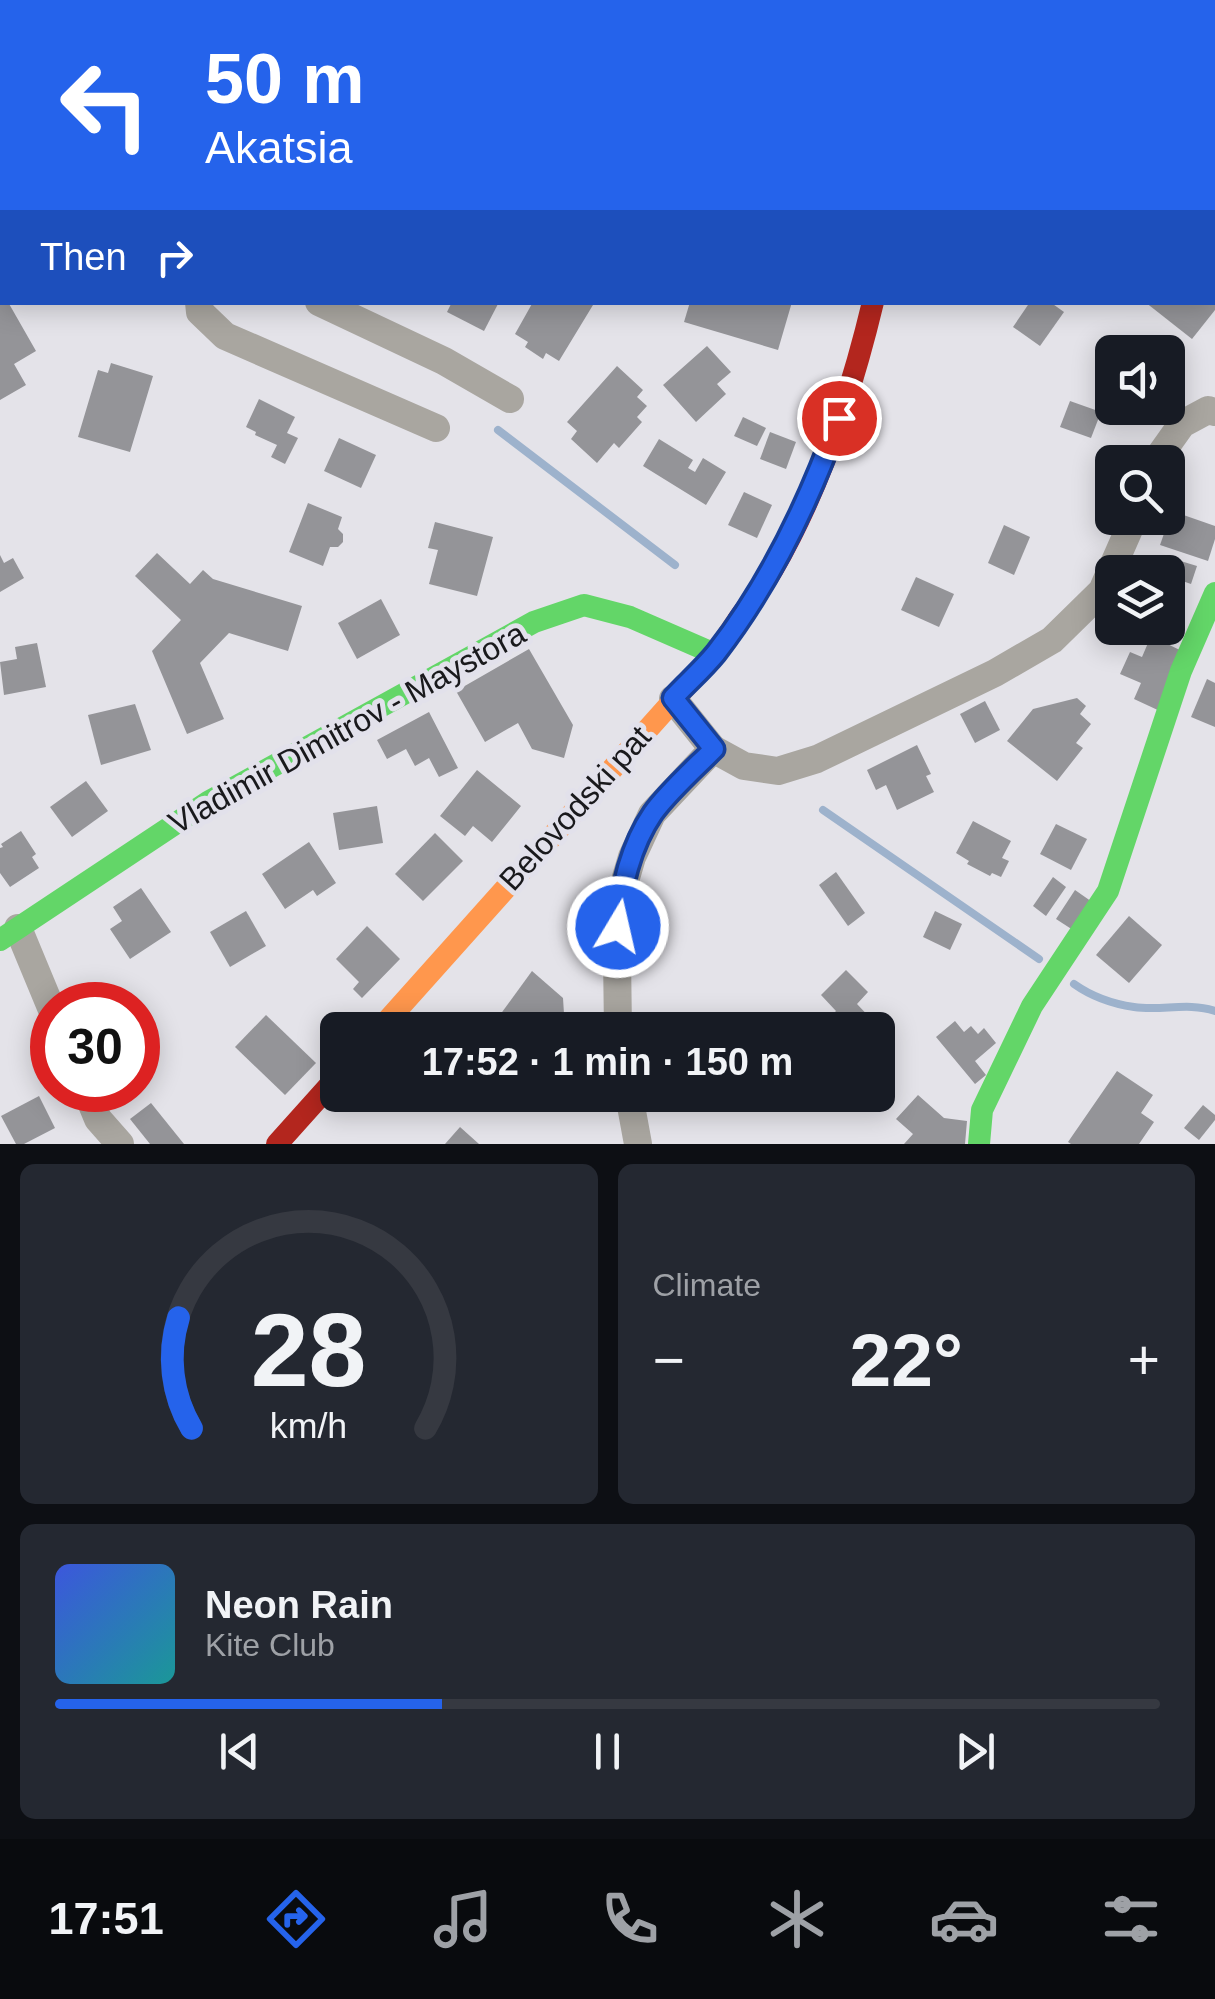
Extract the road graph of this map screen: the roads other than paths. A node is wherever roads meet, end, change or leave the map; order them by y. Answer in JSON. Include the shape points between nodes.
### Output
{"nodes":[{"id":1,"x":199,"y":305,"type":"edge"},
{"id":2,"x":326,"y":305,"type":"edge"},
{"id":3,"x":871,"y":305,"type":"edge"},
{"id":4,"x":510,"y":399,"type":"dead end"},
{"id":5,"x":1213,"y":406,"type":"edge"},
{"id":6,"x":436,"y":428,"type":"dead end"},
{"id":7,"x":1167,"y":445,"type":"edge"},
{"id":8,"x":1127,"y":535,"type":"edge"},
{"id":9,"x":1215,"y":593,"type":"edge"},
{"id":10,"x":715,"y":654,"type":"junction"},
{"id":11,"x":673,"y":698,"type":"junction"},
{"id":12,"x":714,"y":749,"type":"junction"},
{"id":13,"x":9,"y":934,"type":"edge"},
{"id":14,"x":36,"y":982,"type":"edge"},
{"id":15,"x":395,"y":1012,"type":"edge"},
{"id":16,"x":618,"y":1012,"type":"edge"},
{"id":17,"x":320,"y":1096,"type":"edge"},
{"id":18,"x":95,"y":1112,"type":"edge"},
{"id":19,"x":632,"y":1112,"type":"edge"},
{"id":20,"x":120,"y":1144,"type":"edge"},
{"id":21,"x":278,"y":1144,"type":"edge"},
{"id":22,"x":638,"y":1144,"type":"edge"},
{"id":23,"x":979,"y":1144,"type":"edge"}],
"edges":[{"from":1,"to":6,"type":"street","via":[[225,336]]},
{"from":2,"to":4,"type":"street"},
{"from":3,"to":10,"type":"street","name":"Belovodski pat","via":[[819,476],[773,568]]},
{"from":5,"to":7,"type":"street","via":[[1182,424]]},
{"from":8,"to":12,"type":"street","via":[[1102,591],[1052,640],[995,673],[778,770],[744,766]]},
{"from":9,"to":23,"type":"street","via":[[1181,670],[1108,891],[1032,1006],[982,1110]]},
{"from":10,"to":11,"type":"street","name":"Belovodski pat"},
{"from":10,"to":13,"type":"street","name":"Vladimir Dimitrov - Maystora","via":[[584,605],[534,622],[208,802]]},
{"from":11,"to":12,"type":"street"},
{"from":11,"to":15,"type":"street","name":"Belovodski pat"},
{"from":12,"to":16,"type":"street","via":[[652,814],[632,857],[620,898]]},
{"from":13,"to":14,"type":"street"},
{"from":17,"to":21,"type":"street"},
{"from":18,"to":20,"type":"street"},
{"from":19,"to":22,"type":"street"}]}
